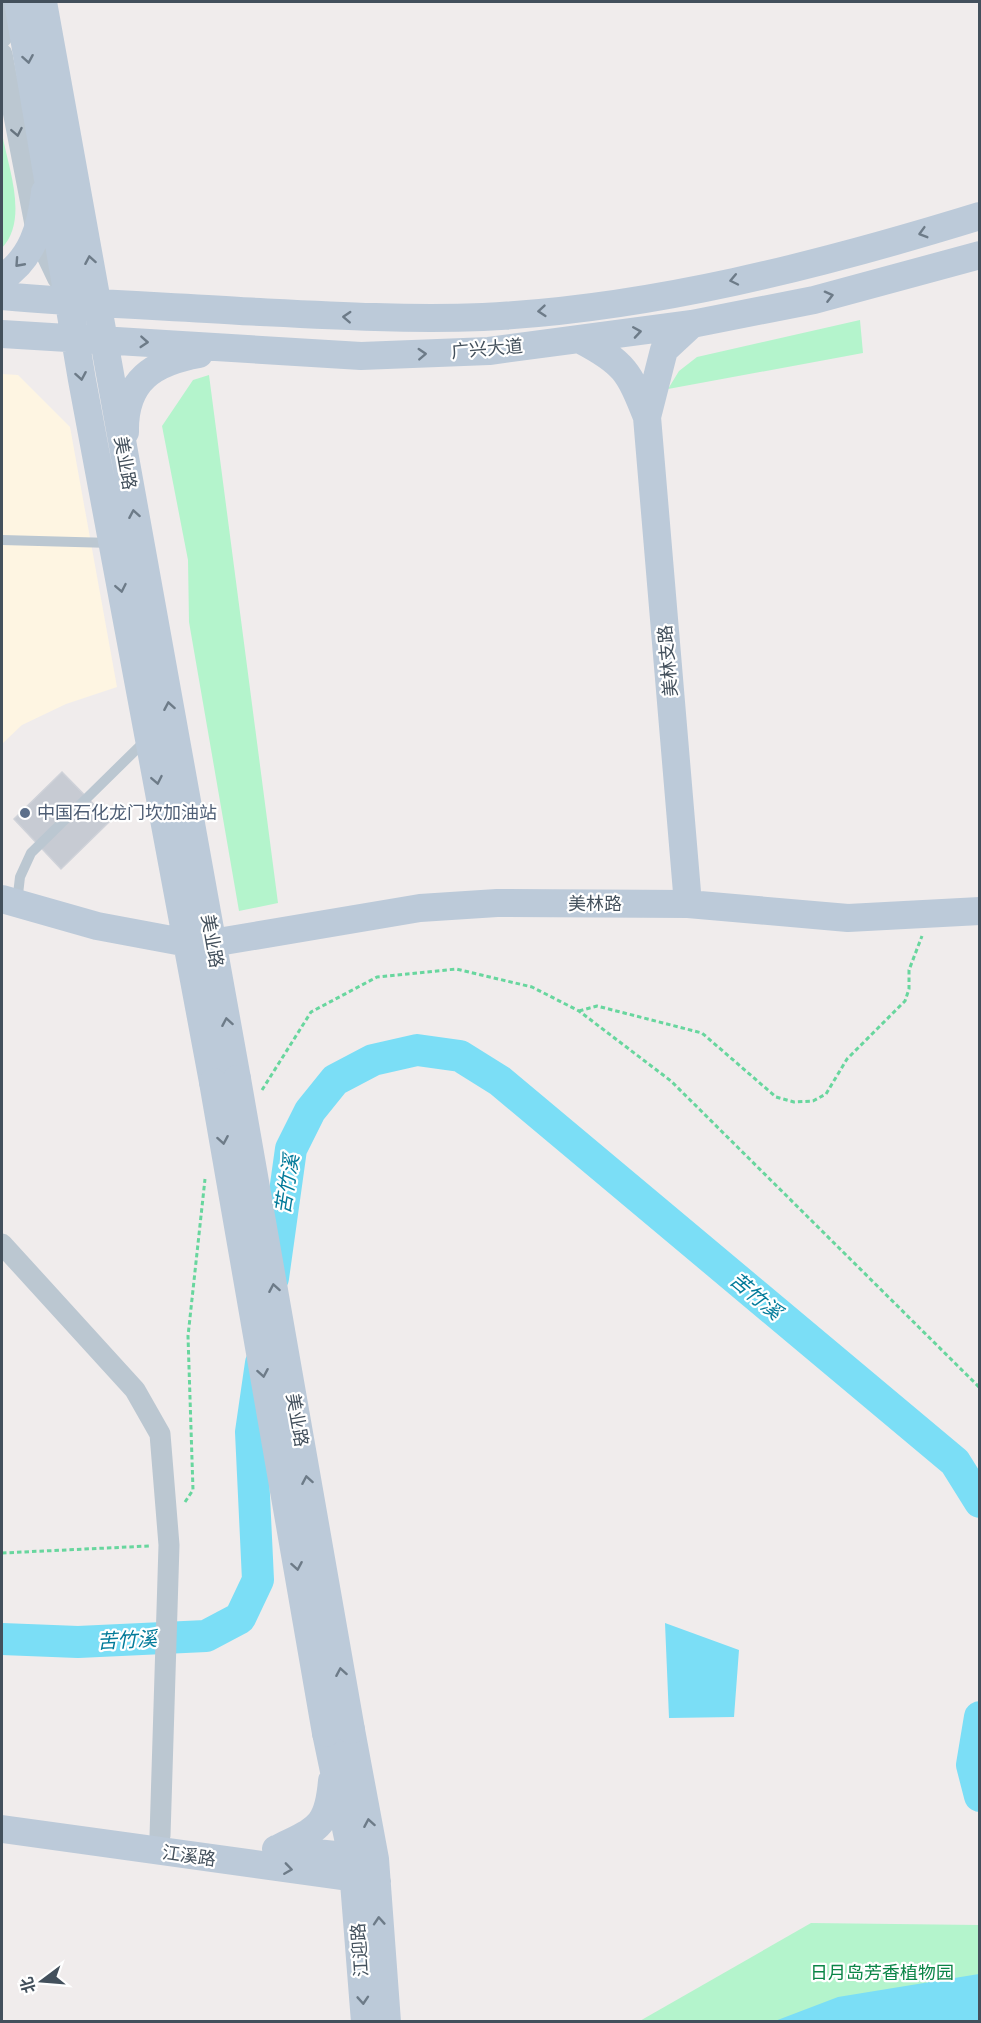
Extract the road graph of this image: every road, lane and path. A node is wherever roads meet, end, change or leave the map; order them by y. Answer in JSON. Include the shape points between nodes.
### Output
{"nodes":[{"id":1,"x":10,"y":2,"type":"edge"},
{"id":2,"x":18,"y":2,"type":"edge"},
{"id":3,"x":43,"y":2,"type":"edge"},
{"id":4,"x":2,"y":37,"type":"edge"},
{"id":5,"x":2,"y":54,"type":"edge"},
{"id":6,"x":48,"y":170,"type":"junction"},
{"id":7,"x":980,"y":210,"type":"edge"},
{"id":8,"x":980,"y":216,"type":"edge"},
{"id":9,"x":953,"y":225,"type":"junction"},
{"id":10,"x":37,"y":235,"type":"junction"},
{"id":11,"x":975,"y":258,"type":"edge"},
{"id":12,"x":2,"y":278,"type":"edge"},
{"id":13,"x":2,"y":296,"type":"edge"},
{"id":14,"x":70,"y":302,"type":"junction"},
{"id":15,"x":98,"y":303,"type":"junction"},
{"id":16,"x":241,"y":311,"type":"junction"},
{"id":17,"x":692,"y":324,"type":"junction"},
{"id":18,"x":2,"y":334,"type":"edge"},
{"id":19,"x":75,"y":339,"type":"junction"},
{"id":20,"x":104,"y":340,"type":"junction"},
{"id":21,"x":581,"y":340,"type":"junction"},
{"id":22,"x":230,"y":348,"type":"junction"},
{"id":23,"x":647,"y":417,"type":"junction"},
{"id":24,"x":126,"y":470,"type":"junction"},
{"id":25,"x":2,"y":540,"type":"edge"},
{"id":26,"x":112,"y":543,"type":"junction"},
{"id":27,"x":149,"y":737,"type":"junction"},
{"id":28,"x":9,"y":901,"type":"edge"},
{"id":29,"x":688,"y":904,"type":"junction"},
{"id":30,"x":980,"y":911,"type":"edge"},
{"id":31,"x":930,"y":914,"type":"junction"},
{"id":32,"x":200,"y":943,"type":"junction"},
{"id":33,"x":579,"y":1011,"type":"junction"},
{"id":34,"x":237,"y":1085,"type":"junction"},
{"id":35,"x":205,"y":1178,"type":"dead end"},
{"id":36,"x":2,"y":1244,"type":"edge"},
{"id":37,"x":980,"y":1388,"type":"edge"},
{"id":38,"x":167,"y":1504,"type":"junction"},
{"id":39,"x":169,"y":1545,"type":"junction"},
{"id":40,"x":2,"y":1553,"type":"edge"},
{"id":41,"x":338,"y":1731,"type":"junction"},
{"id":42,"x":333,"y":1767,"type":"junction"},
{"id":43,"x":2,"y":1812,"type":"edge"},
{"id":44,"x":2,"y":1829,"type":"edge"},
{"id":45,"x":160,"y":1836,"type":"junction"},
{"id":46,"x":277,"y":1849,"type":"junction"},
{"id":47,"x":365,"y":1869,"type":"junction"},
{"id":48,"x":365,"y":2022,"type":"edge"},
{"id":49,"x":387,"y":2022,"type":"edge"}],
"edges":[{"from":1,"to":4,"type":"street"},
{"from":2,"to":6,"type":"main road","name":"美业路","one_way":true},
{"from":15,"to":3,"type":"main road","name":"美业路","one_way":true},
{"from":5,"to":10,"type":"street","one_way":true},
{"from":6,"to":10,"type":"main road"},
{"from":6,"to":14,"type":"main road","name":"美业路"},
{"from":7,"to":9,"type":"main road","name":"广兴大道"},
{"from":8,"to":9,"type":"main road","name":"广兴大道"},
{"from":9,"to":16,"type":"main road","name":"广兴大道","one_way":true,"via":[[808,265],[577,308],[473,317]]},
{"from":10,"to":12,"type":"main road","one_way":true,"via":[[22,261]]},
{"from":10,"to":14,"type":"street"},
{"from":17,"to":11,"type":"main road","name":"广兴大道","one_way":true,"via":[[814,300]]},
{"from":13,"to":14,"type":"main road","name":"广兴大道"},
{"from":14,"to":15,"type":"main road","name":"广兴大道"},
{"from":14,"to":19,"type":"main road","name":"美业路"},
{"from":15,"to":16,"type":"main road","name":"广兴大道"},
{"from":15,"to":20,"type":"main road","name":"美业路"},
{"from":16,"to":22,"type":"main road","via":[[228,315],[219,328],[219,336]]},
{"from":21,"to":17,"type":"main road","name":"广兴大道","one_way":true},
{"from":17,"to":23,"type":"main road","via":[[664,350]]},
{"from":18,"to":19,"type":"main road","name":"广兴大道"},
{"from":19,"to":20,"type":"main road","name":"广兴大道"},
{"from":19,"to":26,"type":"main road","name":"美业路","one_way":true},
{"from":20,"to":22,"type":"main road","name":"广兴大道","one_way":true},
{"from":20,"to":24,"type":"main road","name":"美业路"},
{"from":22,"to":21,"type":"main road","name":"广兴大道","one_way":true,"via":[[361,356],[489,351]]},
{"from":21,"to":23,"type":"main road","via":[[623,367]]},
{"from":22,"to":24,"type":"main road","via":[[170,361],[144,374],[129,404],[125,425]]},
{"from":23,"to":29,"type":"main road","name":"美林支路"},
{"from":32,"to":24,"type":"main road","name":"美业路","one_way":true},
{"from":25,"to":26,"type":"lane"},
{"from":26,"to":27,"type":"main road","name":"美业路","one_way":true},
{"from":27,"to":28,"type":"lane","via":[[31,853]]},
{"from":27,"to":32,"type":"main road","name":"美业路","one_way":true},
{"from":28,"to":32,"type":"main road","via":[[97,926]]},
{"from":29,"to":31,"type":"main road","name":"美林路","via":[[848,918]]},
{"from":29,"to":32,"type":"main road","name":"美林路","via":[[497,903],[420,908]]},
{"from":30,"to":31,"type":"main road","name":"美林路"},
{"from":31,"to":33,"type":"path","via":[[909,969],[905,1001],[848,1059],[826,1094],[813,1101],[794,1102],[776,1097],[702,1034],[597,1005]]},
{"from":32,"to":34,"type":"main road","name":"美业路"},
{"from":33,"to":34,"type":"path","via":[[532,987],[456,969],[377,977],[311,1011]]},
{"from":33,"to":37,"type":"path","via":[[671,1081]]},
{"from":34,"to":41,"type":"main road","name":"美业路","bridge":true},
{"from":35,"to":38,"type":"path","via":[[188,1336],[193,1490],[183,1504]]},
{"from":36,"to":38,"type":"street","via":[[135,1390],[159,1434]]},
{"from":38,"to":39,"type":"street"},
{"from":39,"to":40,"type":"path"},
{"from":39,"to":45,"type":"street"},
{"from":41,"to":42,"type":"main road","name":"美业路"},
{"from":47,"to":41,"type":"main road","name":"美业路","one_way":true},
{"from":42,"to":46,"type":"main road","via":[[330,1808],[319,1826]]},
{"from":42,"to":47,"type":"main road","name":"美业路"},
{"from":43,"to":45,"type":"main road","name":"江溪路"},
{"from":44,"to":47,"type":"main road","name":"江溪路","one_way":true},
{"from":45,"to":46,"type":"main road","name":"江溪路"},
{"from":46,"to":47,"type":"main road","name":"江溪路"},
{"from":47,"to":48,"type":"main road","name":"江迎路","one_way":true},
{"from":49,"to":47,"type":"main road","name":"江迎路","one_way":true}]}
